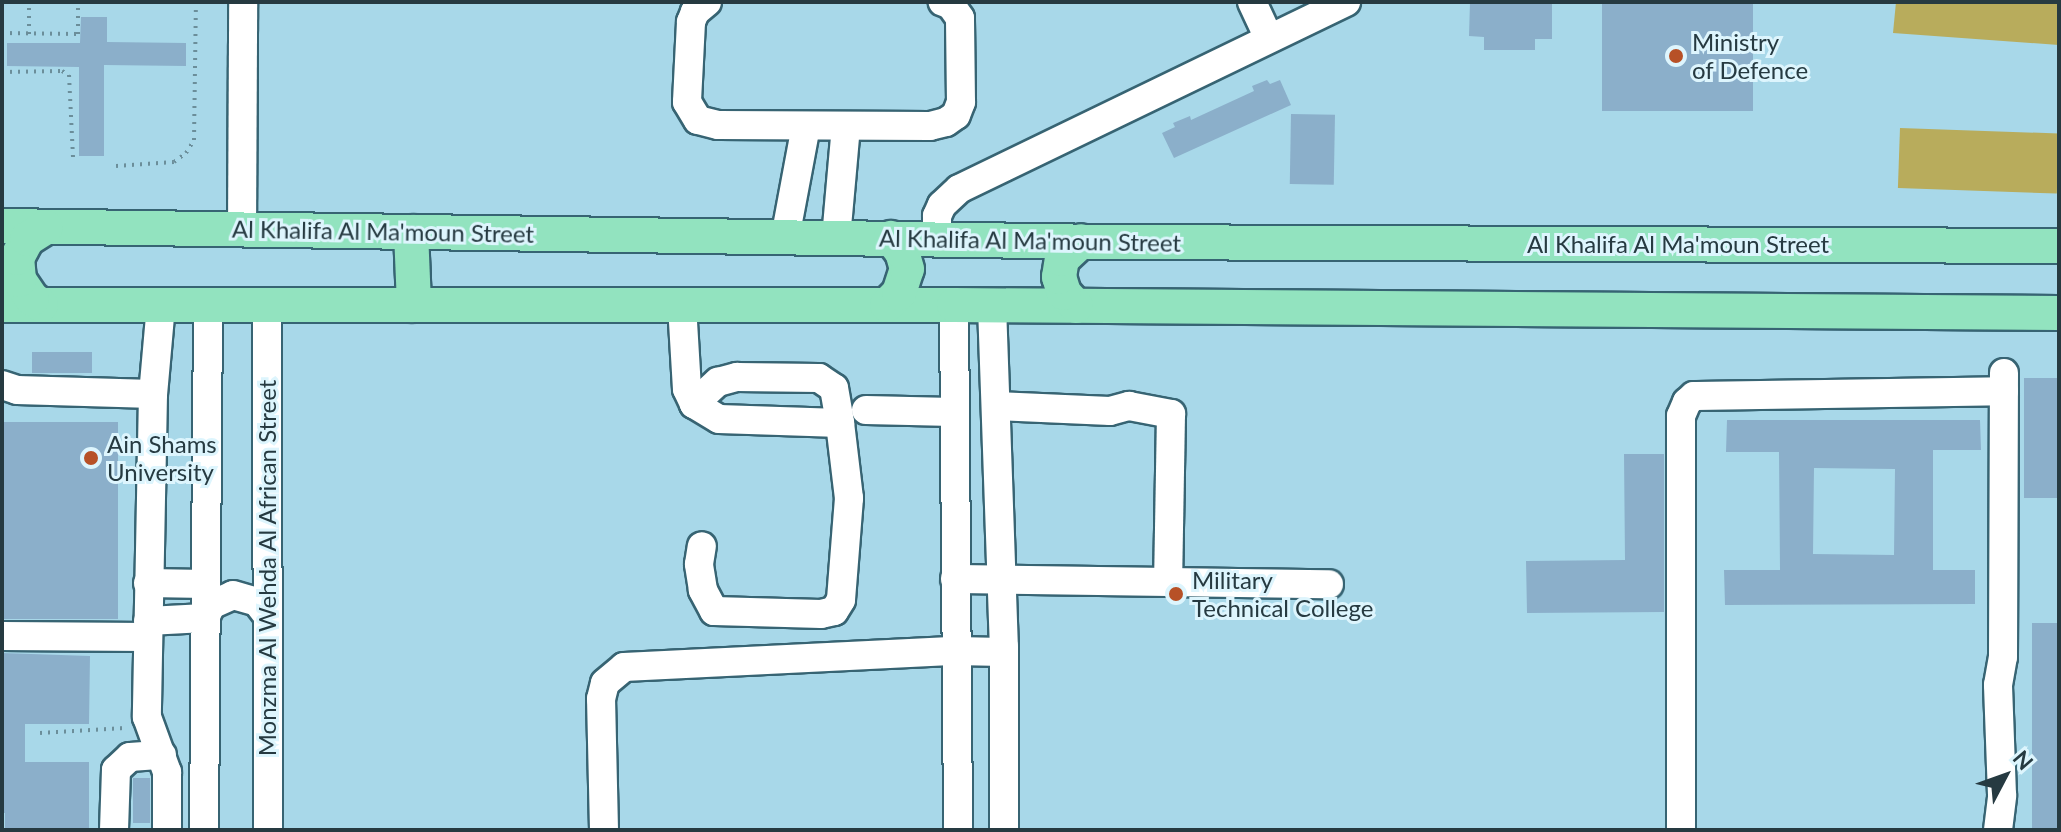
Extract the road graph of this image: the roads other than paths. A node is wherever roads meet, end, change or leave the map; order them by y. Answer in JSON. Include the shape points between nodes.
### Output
{"nodes":[{"id":1,"x":243,"y":2,"type":"edge"},
{"id":2,"x":707,"y":2,"type":"edge"},
{"id":3,"x":943,"y":2,"type":"edge"},
{"id":4,"x":1252,"y":2,"type":"edge"},
{"id":5,"x":1346,"y":2,"type":"edge"},
{"id":6,"x":1269,"y":38,"type":"junction"},
{"id":7,"x":806,"y":126,"type":"junction"},
{"id":8,"x":846,"y":126,"type":"junction"},
{"id":9,"x":2,"y":226,"type":"edge"},
{"id":10,"x":46,"y":227,"type":"junction"},
{"id":11,"x":242,"y":229,"type":"junction"},
{"id":12,"x":411,"y":232,"type":"junction"},
{"id":13,"x":785,"y":238,"type":"junction"},
{"id":14,"x":836,"y":238,"type":"junction"},
{"id":15,"x":891,"y":238,"type":"junction"},
{"id":16,"x":937,"y":239,"type":"junction"},
{"id":17,"x":1081,"y":241,"type":"junction"},
{"id":18,"x":2059,"y":246,"type":"edge"},
{"id":19,"x":2,"y":305,"type":"edge"},
{"id":20,"x":41,"y":305,"type":"junction"},
{"id":21,"x":161,"y":305,"type":"junction"},
{"id":22,"x":208,"y":305,"type":"junction"},
{"id":23,"x":267,"y":305,"type":"junction"},
{"id":24,"x":414,"y":305,"type":"junction"},
{"id":25,"x":682,"y":305,"type":"junction"},
{"id":26,"x":887,"y":305,"type":"junction"},
{"id":27,"x":954,"y":305,"type":"junction"},
{"id":28,"x":992,"y":306,"type":"junction"},
{"id":29,"x":1076,"y":306,"type":"junction"},
{"id":30,"x":2059,"y":313,"type":"edge"},
{"id":31,"x":2,"y":385,"type":"edge"},
{"id":32,"x":153,"y":394,"type":"junction"},
{"id":33,"x":694,"y":404,"type":"junction"},
{"id":34,"x":996,"y":406,"type":"junction"},
{"id":35,"x":866,"y":410,"type":"dead end"},
{"id":36,"x":953,"y":412,"type":"junction"},
{"id":37,"x":840,"y":423,"type":"junction"},
{"id":38,"x":702,"y":546,"type":"dead end"},
{"id":39,"x":267,"y":562,"type":"junction"},
{"id":40,"x":206,"y":572,"type":"junction"},
{"id":41,"x":1001,"y":577,"type":"junction"},
{"id":42,"x":955,"y":579,"type":"junction"},
{"id":43,"x":1168,"y":580,"type":"junction"},
{"id":44,"x":148,"y":583,"type":"junction"},
{"id":45,"x":1329,"y":584,"type":"dead end"},
{"id":46,"x":267,"y":615,"type":"junction"},
{"id":47,"x":205,"y":618,"type":"junction"},
{"id":48,"x":148,"y":629,"type":"junction"},
{"id":49,"x":2,"y":636,"type":"edge"},
{"id":50,"x":956,"y":651,"type":"junction"},
{"id":51,"x":1003,"y":652,"type":"junction"},
{"id":52,"x":162,"y":755,"type":"junction"},
{"id":53,"x":114,"y":830,"type":"edge"},
{"id":54,"x":167,"y":830,"type":"edge"},
{"id":55,"x":204,"y":830,"type":"edge"},
{"id":56,"x":268,"y":830,"type":"edge"},
{"id":57,"x":604,"y":830,"type":"edge"},
{"id":58,"x":958,"y":830,"type":"edge"},
{"id":59,"x":1004,"y":830,"type":"edge"},
{"id":60,"x":1681,"y":830,"type":"edge"},
{"id":61,"x":1998,"y":830,"type":"edge"}],
"edges":[{"from":1,"to":11,"type":"street"},
{"from":2,"to":7,"type":"street","via":[[691,22],[691,112],[707,124]]},
{"from":3,"to":8,"type":"street","via":[[960,18],[961,102],[956,115],[930,126]]},
{"from":4,"to":6,"type":"street"},
{"from":5,"to":6,"type":"street"},
{"from":6,"to":16,"type":"street","via":[[959,189],[937,216]]},
{"from":7,"to":8,"type":"street"},
{"from":7,"to":13,"type":"street"},
{"from":8,"to":14,"type":"street"},
{"from":9,"to":10,"type":"main road","name":"Al Khalifa Al Ma'moun Street"},
{"from":10,"to":11,"type":"main road","name":"Al Khalifa Al Ma'moun Street"},
{"from":10,"to":20,"type":"main road","via":[[27,239],[17,258],[19,280]]},
{"from":11,"to":12,"type":"main road","name":"Al Khalifa Al Ma'moun Street"},
{"from":12,"to":13,"type":"main road","name":"Al Khalifa Al Ma'moun Street"},
{"from":12,"to":24,"type":"main road"},
{"from":13,"to":14,"type":"main road","name":"Al Khalifa Al Ma'moun Street"},
{"from":14,"to":15,"type":"main road","name":"Al Khalifa Al Ma'moun Street"},
{"from":15,"to":16,"type":"main road","name":"Al Khalifa Al Ma'moun Street"},
{"from":15,"to":26,"type":"main road","via":[[907,269],[899,293]]},
{"from":16,"to":17,"type":"main road","name":"Al Khalifa Al Ma'moun Street"},
{"from":17,"to":18,"type":"main road","name":"Al Khalifa Al Ma'moun Street"},
{"from":17,"to":29,"type":"main road","via":[[1062,259],[1059,277]]},
{"from":19,"to":20,"type":"main road"},
{"from":20,"to":21,"type":"main road"},
{"from":21,"to":22,"type":"main road"},
{"from":21,"to":32,"type":"street"},
{"from":22,"to":23,"type":"main road"},
{"from":22,"to":40,"type":"street"},
{"from":23,"to":24,"type":"main road"},
{"from":23,"to":39,"type":"street","name":"Monzma Al Wehda Al African Street"},
{"from":24,"to":25,"type":"main road"},
{"from":25,"to":26,"type":"main road"},
{"from":25,"to":33,"type":"street","via":[[687,389]]},
{"from":26,"to":27,"type":"main road"},
{"from":27,"to":28,"type":"main road"},
{"from":27,"to":36,"type":"street"},
{"from":28,"to":29,"type":"main road"},
{"from":28,"to":34,"type":"street"},
{"from":29,"to":30,"type":"main road"},
{"from":31,"to":32,"type":"street","via":[[17,390]]},
{"from":32,"to":44,"type":"street"},
{"from":33,"to":37,"type":"street","via":[[719,419]]},
{"from":33,"to":37,"type":"street","via":[[718,382],[737,377],[819,378],[834,388]]},
{"from":34,"to":41,"type":"street"},
{"from":34,"to":43,"type":"street","via":[[1110,411],[1129,406],[1171,414]]},
{"from":35,"to":36,"type":"street"},
{"from":36,"to":42,"type":"street"},
{"from":37,"to":38,"type":"street","via":[[849,498],[841,600],[834,611],[714,611],[703,590]]},
{"from":39,"to":40,"type":"street","via":[[240,580]]},
{"from":39,"to":46,"type":"street","name":"Monzma Al Wehda Al African Street"},
{"from":40,"to":44,"type":"street"},
{"from":40,"to":47,"type":"street"},
{"from":41,"to":42,"type":"street"},
{"from":41,"to":43,"type":"street"},
{"from":41,"to":51,"type":"street"},
{"from":42,"to":50,"type":"street"},
{"from":43,"to":45,"type":"street"},
{"from":44,"to":48,"type":"street"},
{"from":46,"to":47,"type":"street","via":[[257,602],[233,595],[211,605]]},
{"from":46,"to":56,"type":"street","name":"Monzma Al Wehda Al African Street"},
{"from":47,"to":48,"type":"street"},
{"from":47,"to":55,"type":"street"},
{"from":48,"to":49,"type":"street"},
{"from":48,"to":52,"type":"street","via":[[148,726]]},
{"from":50,"to":51,"type":"street"},
{"from":50,"to":57,"type":"street","via":[[624,667],[605,683],[601,699]]},
{"from":50,"to":58,"type":"street"},
{"from":51,"to":59,"type":"street"},
{"from":52,"to":53,"type":"street","via":[[130,757],[116,770]]},
{"from":52,"to":54,"type":"street"},
{"from":60,"to":61,"type":"street","via":[[1681,416],[1687,402],[1694,396],[2004,382]]}]}
